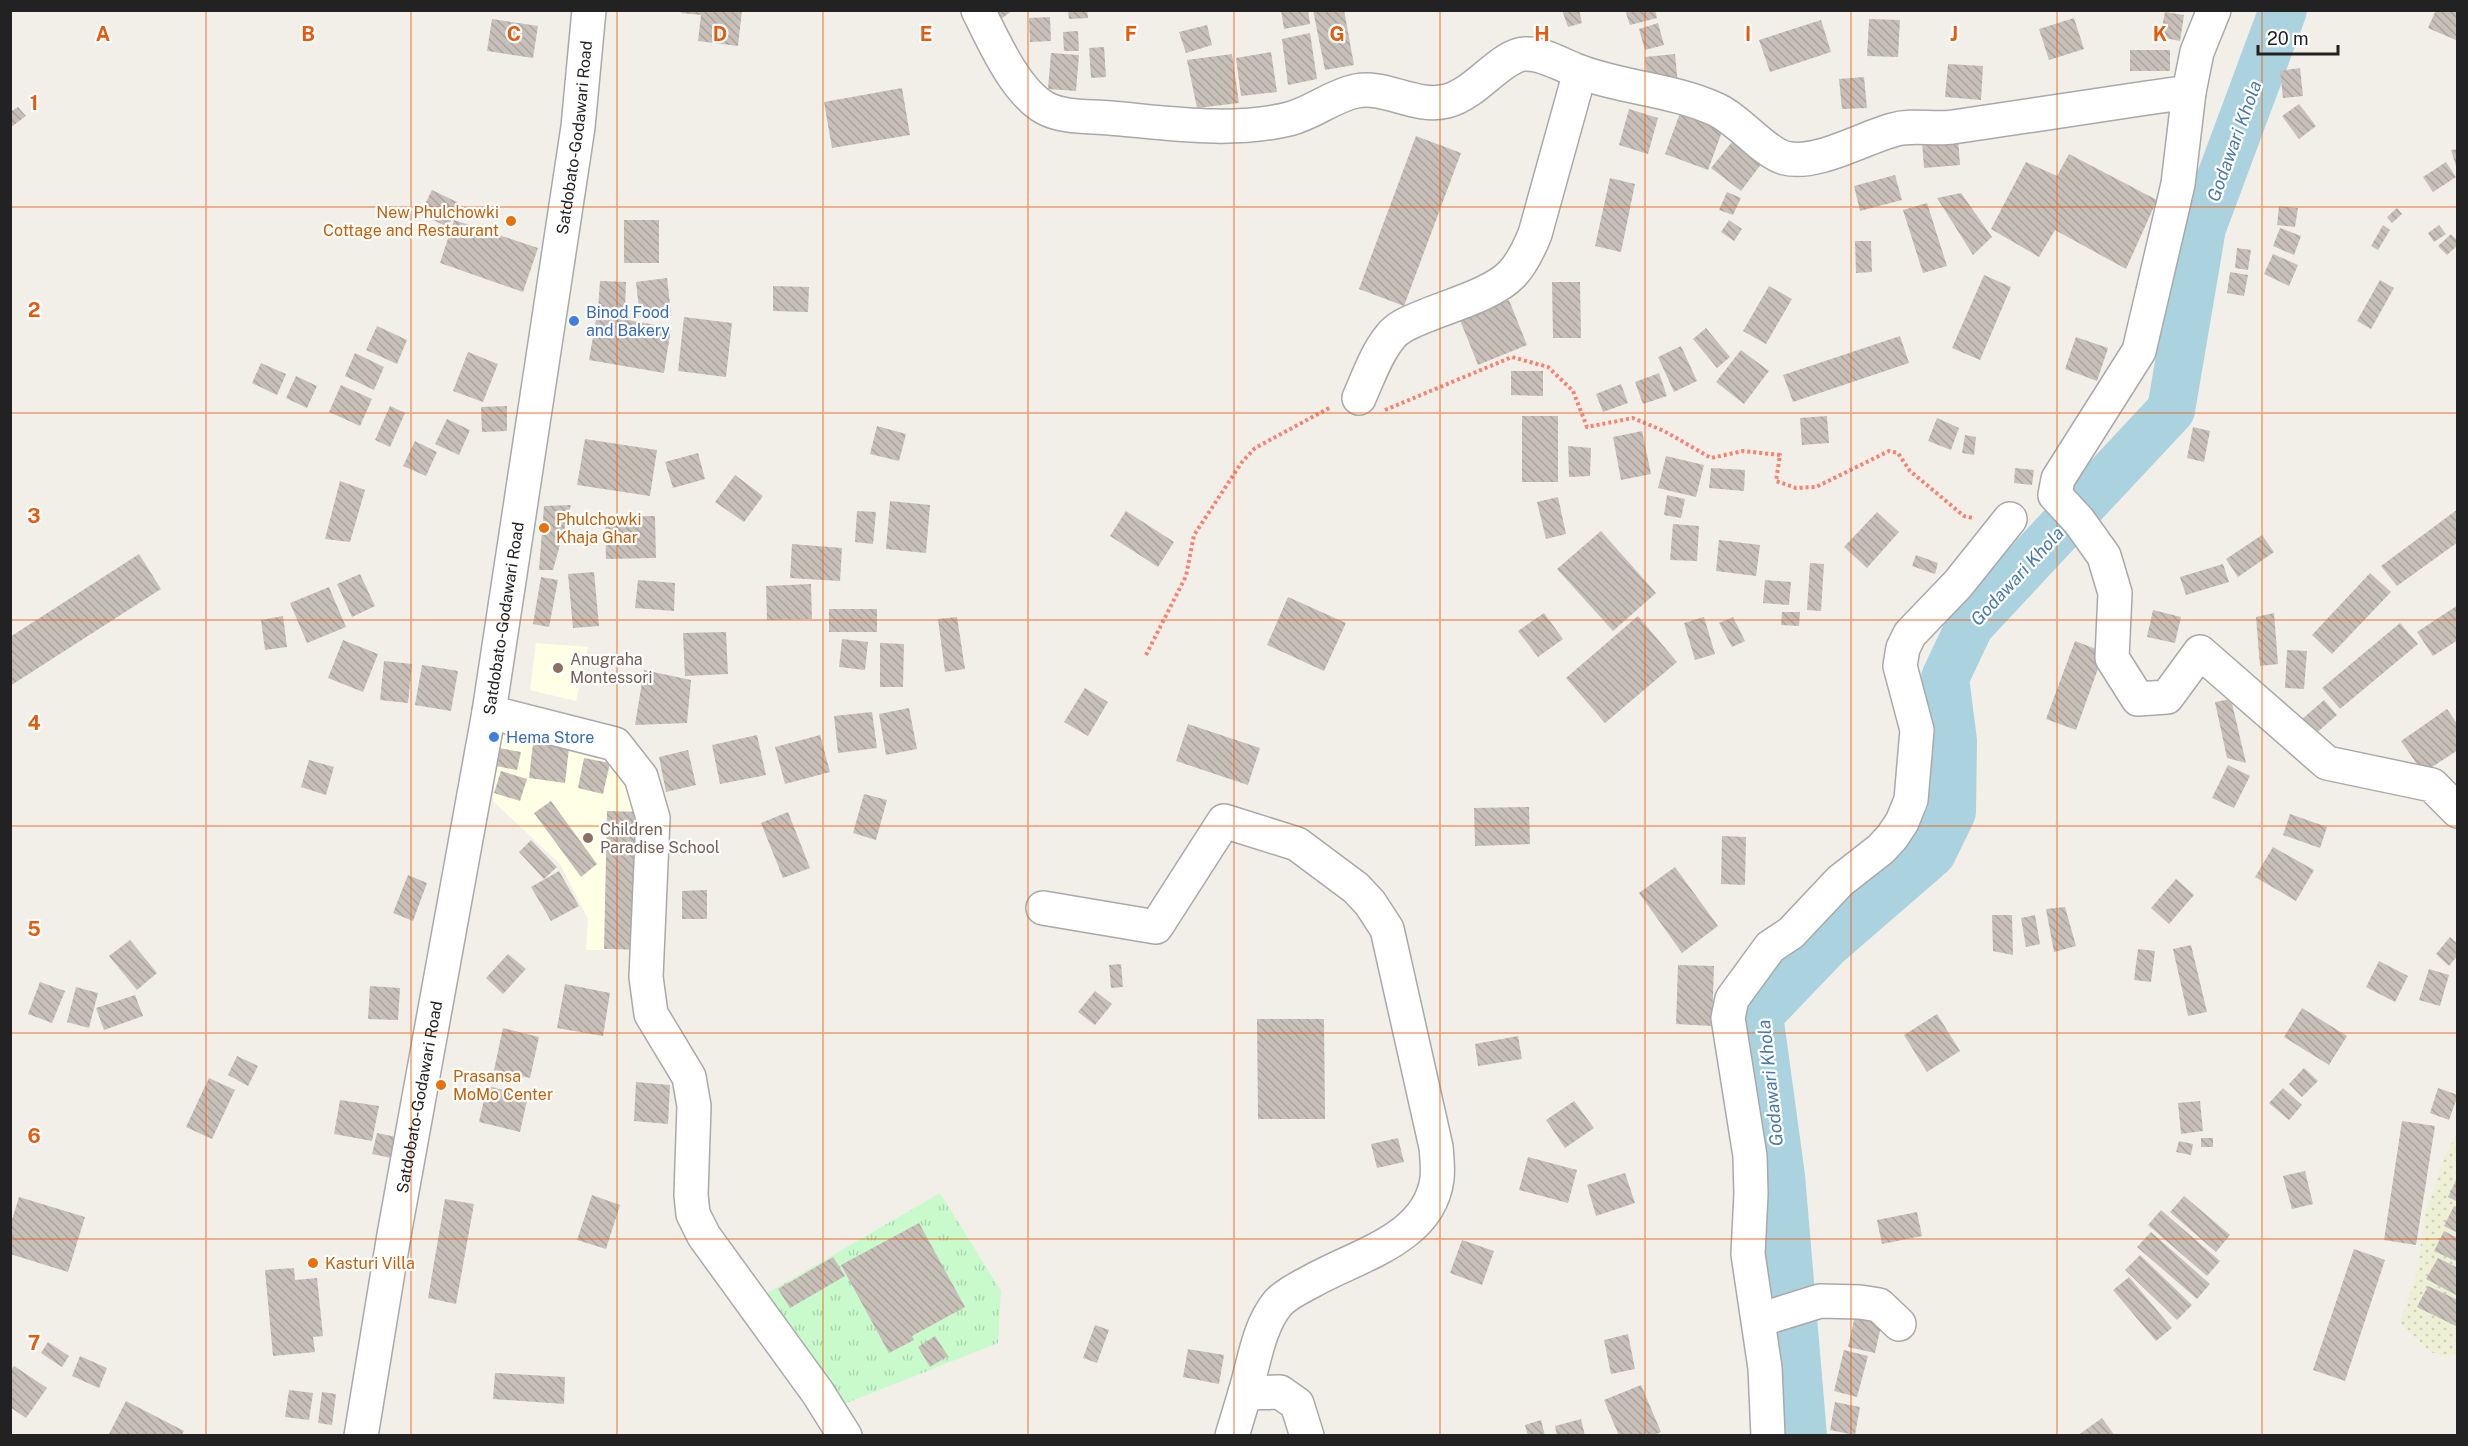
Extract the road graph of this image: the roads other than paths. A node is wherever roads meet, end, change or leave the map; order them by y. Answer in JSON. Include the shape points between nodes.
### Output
{"nodes":[{"id":1,"x":589,"y":10,"type":"edge"},
{"id":2,"x":978,"y":10,"type":"edge"},
{"id":3,"x":2214,"y":10,"type":"edge"},
{"id":4,"x":1580,"y":72,"type":"junction"},
{"id":5,"x":2189,"y":92,"type":"junction"},
{"id":6,"x":1359,"y":398,"type":"road end"},
{"id":7,"x":2010,"y":519,"type":"road end"},
{"id":8,"x":489,"y":712,"type":"junction"},
{"id":9,"x":2457,"y":811,"type":"edge"},
{"id":10,"x":1043,"y":908,"type":"dead end"},
{"id":11,"x":1759,"y":1320,"type":"junction"},
{"id":12,"x":1899,"y":1324,"type":"dead end"},
{"id":13,"x":1245,"y":1393,"type":"junction"},
{"id":14,"x":360,"y":1436,"type":"edge"},
{"id":15,"x":845,"y":1436,"type":"edge"},
{"id":16,"x":1232,"y":1436,"type":"edge"},
{"id":17,"x":1306,"y":1436,"type":"edge"},
{"id":18,"x":1768,"y":1436,"type":"edge"}],
"edges":[{"from":1,"to":8,"type":"street","name":"Satdobato-Godawari Road","via":[[578,127]]},
{"from":2,"to":4,"type":"street","via":[[1022,86],[1047,109],[1068,114],[1182,125],[1244,125],[1304,115],[1343,94],[1360,90],[1417,102],[1446,102],[1525,53]]},
{"from":3,"to":5,"type":"street","via":[[2197,52]]},
{"from":4,"to":5,"type":"street","via":[[1716,109],[1742,125],[1772,153],[1796,160],[1819,156],[1898,128],[1947,128]]},
{"from":4,"to":6,"type":"street","via":[[1535,234],[1524,258],[1497,286],[1417,319],[1390,336]]},
{"from":5,"to":9,"type":"street","via":[[2178,184],[2139,351],[2058,479],[2055,495],[2104,556],[2115,592],[2112,658],[2138,699],[2167,697],[2200,652],[2327,763],[2432,785]]},
{"from":7,"to":11,"type":"street","via":[[1958,584],[1910,634],[1903,648],[1900,666],[1917,730],[1911,800],[1902,822],[1881,849],[1840,881],[1791,933],[1770,947],[1732,999],[1728,1018],[1750,1155],[1748,1254]]},
{"from":8,"to":14,"type":"street","name":"Satdobato-Godawari Road"},
{"from":8,"to":15,"type":"street","via":[[615,744],[641,777],[653,818],[646,977],[651,1014],[688,1077],[694,1106],[693,1214],[704,1236]]},
{"from":10,"to":13,"type":"street","via":[[1156,927],[1224,821],[1297,844],[1356,888],[1387,929],[1436,1147],[1437,1179],[1429,1205],[1402,1236],[1336,1267],[1279,1301],[1267,1318]]},
{"from":11,"to":12,"type":"street","via":[[1820,1300],[1880,1305]]},
{"from":11,"to":18,"type":"street"},
{"from":13,"to":16,"type":"street"},
{"from":13,"to":17,"type":"street","via":[[1280,1392],[1297,1404]]}]}
